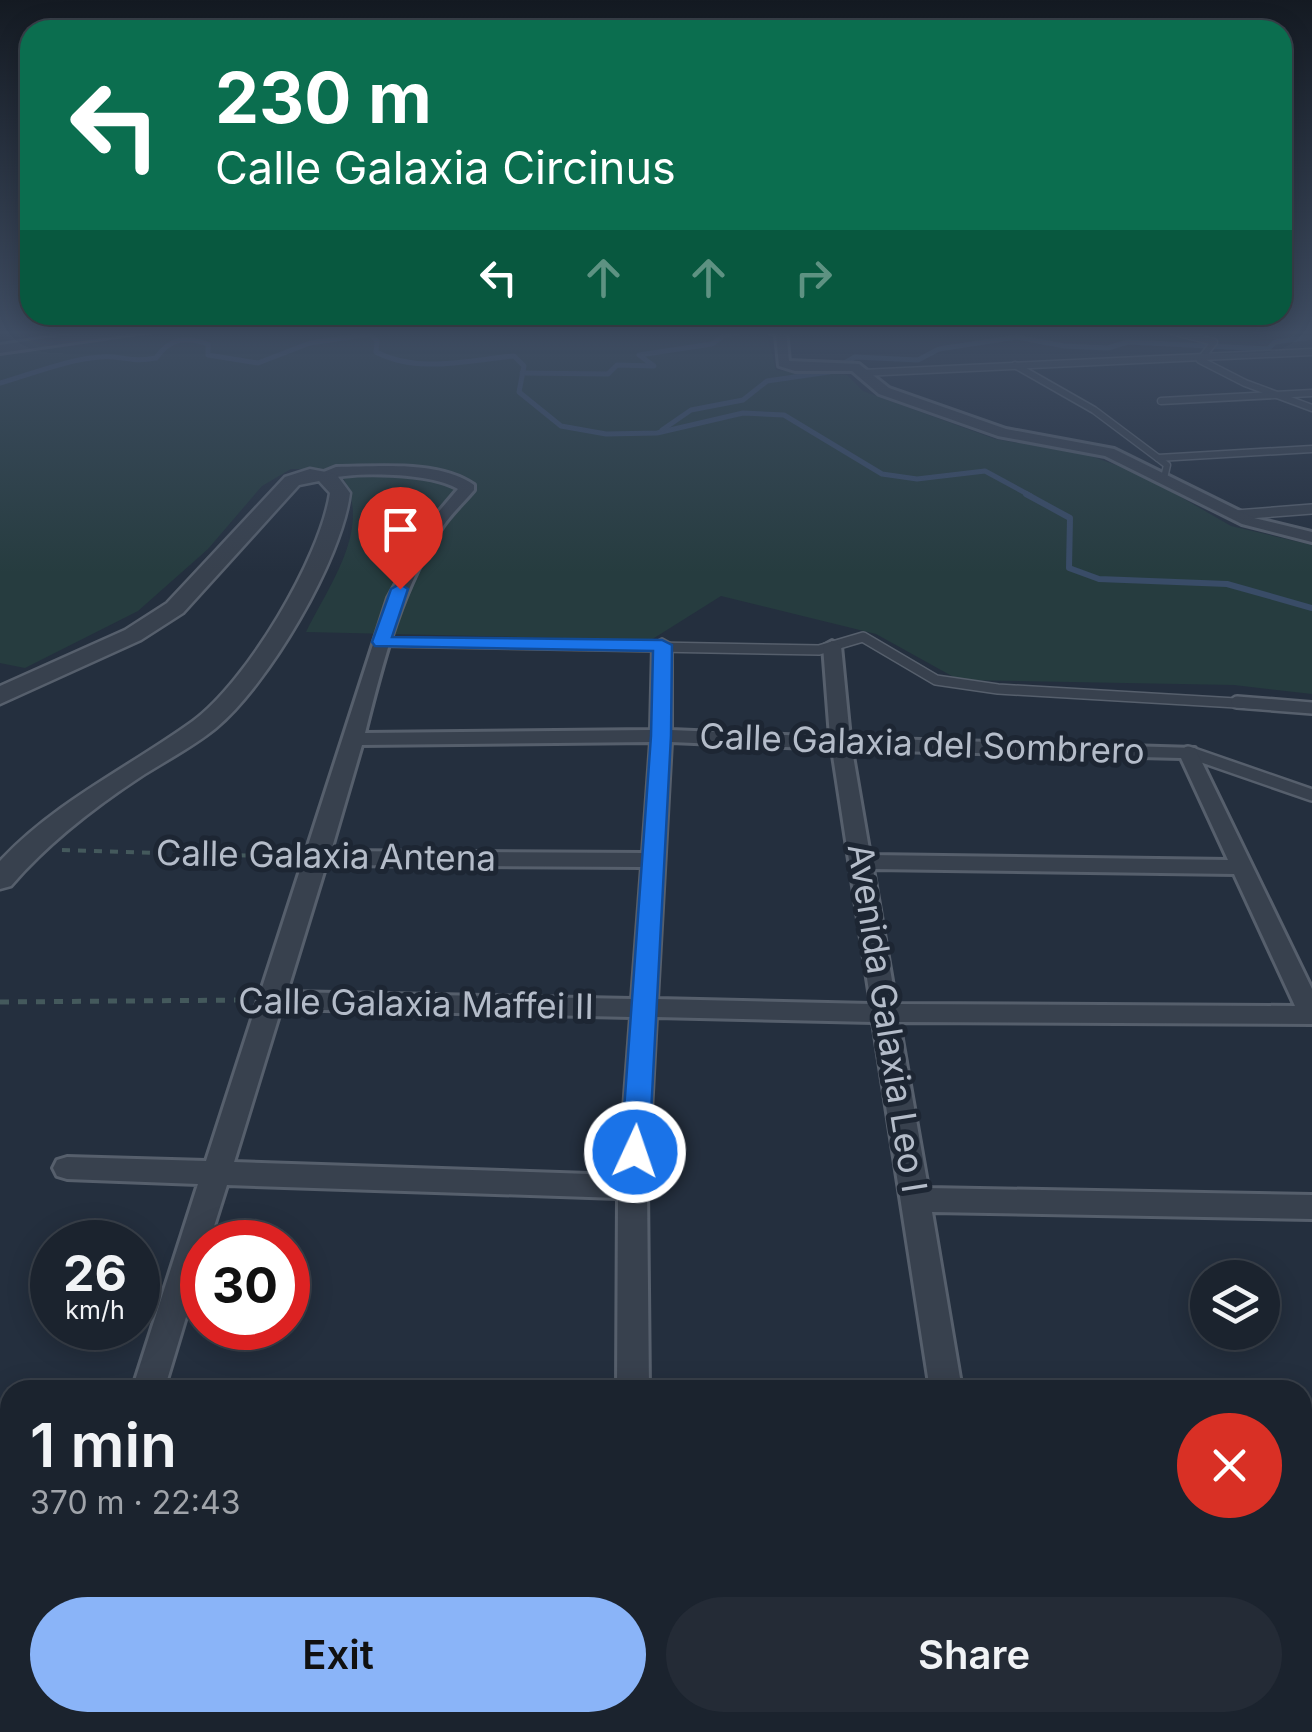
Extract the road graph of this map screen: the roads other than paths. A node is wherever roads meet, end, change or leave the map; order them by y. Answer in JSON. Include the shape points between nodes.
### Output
{"nodes":[{"id":1,"x":943,"y":412,"type":"edge"},
{"id":2,"x":1096,"y":412,"type":"edge"},
{"id":3,"x":1312,"y":448,"type":"edge"},
{"id":4,"x":1158,"y":458,"type":"junction"},
{"id":5,"x":321,"y":476,"type":"junction"},
{"id":6,"x":1164,"y":478,"type":"junction"},
{"id":7,"x":1312,"y":508,"type":"edge"},
{"id":8,"x":1236,"y":514,"type":"junction"},
{"id":9,"x":1312,"y":537,"type":"edge"},
{"id":10,"x":381,"y":642,"type":"junction"},
{"id":11,"x":662,"y":645,"type":"junction"},
{"id":12,"x":832,"y":646,"type":"junction"},
{"id":13,"x":0,"y":696,"type":"edge"},
{"id":14,"x":1312,"y":708,"type":"edge"},
{"id":15,"x":661,"y":736,"type":"junction"},
{"id":16,"x":356,"y":739,"type":"junction"},
{"id":17,"x":841,"y":743,"type":"junction"},
{"id":18,"x":1188,"y":752,"type":"junction"},
{"id":19,"x":1312,"y":796,"type":"edge"},
{"id":20,"x":318,"y":858,"type":"junction"},
{"id":21,"x":653,"y":860,"type":"junction"},
{"id":22,"x":863,"y":862,"type":"junction"},
{"id":23,"x":1244,"y":867,"type":"junction"},
{"id":24,"x":0,"y":879,"type":"edge"},
{"id":25,"x":269,"y":1000,"type":"junction"},
{"id":26,"x":643,"y":1009,"type":"junction"},
{"id":27,"x":883,"y":1014,"type":"junction"},
{"id":28,"x":1312,"y":1015,"type":"edge"},
{"id":29,"x":67,"y":1168,"type":"dead end"},
{"id":30,"x":215,"y":1173,"type":"junction"},
{"id":31,"x":633,"y":1188,"type":"junction"},
{"id":32,"x":917,"y":1200,"type":"junction"},
{"id":33,"x":1312,"y":1207,"type":"edge"},
{"id":34,"x":151,"y":1380,"type":"edge"},
{"id":35,"x":632,"y":1380,"type":"edge"},
{"id":36,"x":944,"y":1380,"type":"edge"}],
"edges":[{"from":1,"to":6,"type":"street","via":[[1003,433],[1108,452]]},
{"from":2,"to":4,"type":"lane"},
{"from":3,"to":4,"type":"lane"},
{"from":4,"to":6,"type":"lane","via":[[1167,465]]},
{"from":5,"to":10,"type":"street","via":[[376,472],[466,486],[400,589]]},
{"from":5,"to":13,"type":"street","via":[[292,482],[192,593],[155,622]]},
{"from":5,"to":24,"type":"street","via":[[338,484],[334,535],[232,700],[194,733],[73,809]]},
{"from":6,"to":8,"type":"street"},
{"from":7,"to":8,"type":"lane"},
{"from":8,"to":9,"type":"street"},
{"from":10,"to":11,"type":"lane"},
{"from":10,"to":16,"type":"street"},
{"from":11,"to":12,"type":"lane"},
{"from":11,"to":15,"type":"street"},
{"from":12,"to":14,"type":"lane","via":[[863,637],[936,680],[998,690]]},
{"from":12,"to":17,"type":"street","name":"Avenida Galaxia Leo I"},
{"from":15,"to":16,"type":"street","name":"Calle Galaxia del Sombrero"},
{"from":15,"to":17,"type":"street","name":"Calle Galaxia del Sombrero"},
{"from":15,"to":21,"type":"street"},
{"from":16,"to":20,"type":"street"},
{"from":17,"to":18,"type":"street","name":"Calle Galaxia del Sombrero"},
{"from":17,"to":22,"type":"street","name":"Avenida Galaxia Leo I"},
{"from":18,"to":19,"type":"lane"},
{"from":18,"to":23,"type":"street"},
{"from":20,"to":21,"type":"street","name":"Calle Galaxia Antena"},
{"from":20,"to":25,"type":"street"},
{"from":21,"to":26,"type":"street"},
{"from":22,"to":23,"type":"street"},
{"from":22,"to":27,"type":"street","name":"Avenida Galaxia Leo I"},
{"from":23,"to":28,"type":"street"},
{"from":25,"to":26,"type":"street","name":"Calle Galaxia Maffei II"},
{"from":25,"to":30,"type":"street"},
{"from":26,"to":27,"type":"street","name":"Calle Galaxia Maffei II"},
{"from":26,"to":31,"type":"street"},
{"from":27,"to":28,"type":"street","name":"Calle Galaxia Maffei II"},
{"from":27,"to":32,"type":"street","name":"Avenida Galaxia Leo I"},
{"from":29,"to":30,"type":"street"},
{"from":30,"to":31,"type":"street"},
{"from":30,"to":34,"type":"street"},
{"from":31,"to":35,"type":"street"},
{"from":32,"to":33,"type":"street"},
{"from":32,"to":36,"type":"street","name":"Avenida Galaxia Leo I"}]}
